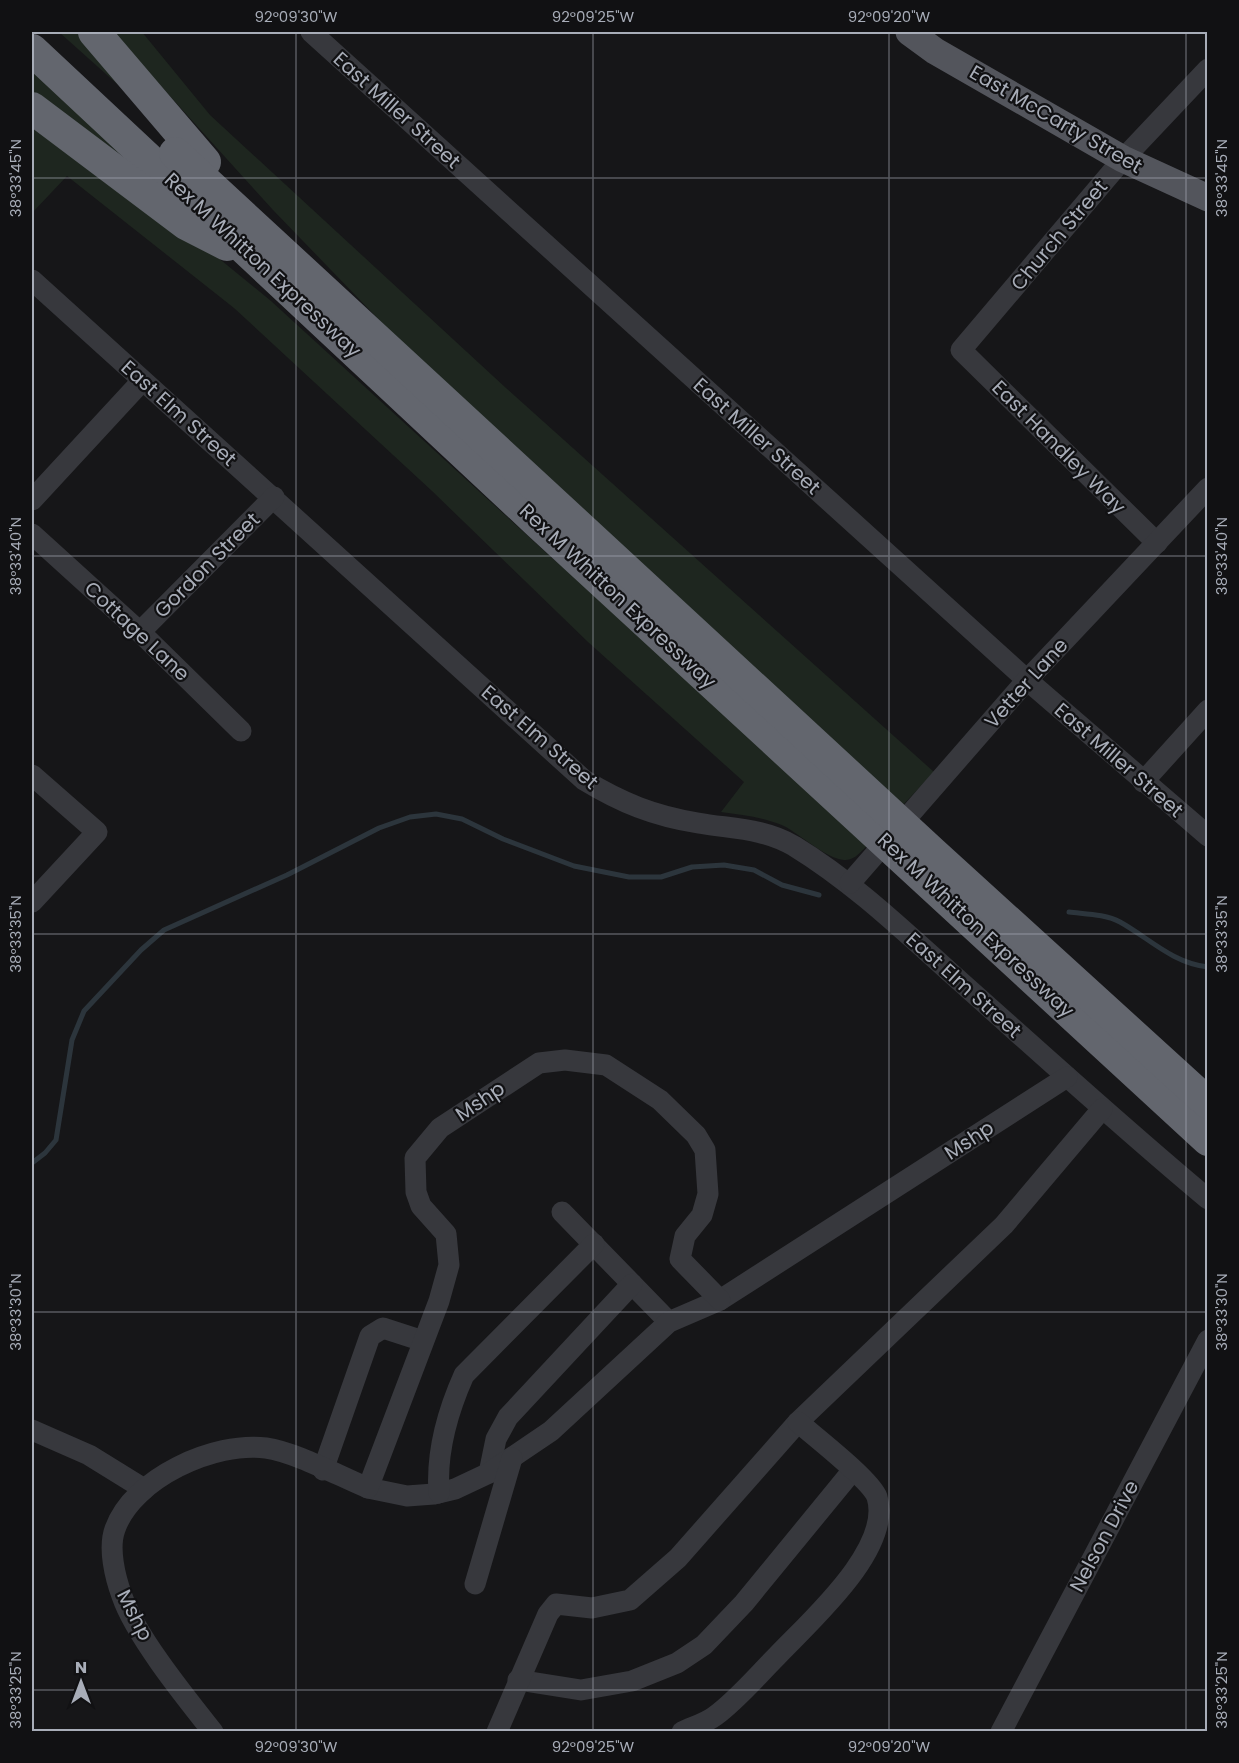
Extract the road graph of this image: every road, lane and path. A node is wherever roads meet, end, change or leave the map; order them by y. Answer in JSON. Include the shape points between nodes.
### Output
{"nodes":[{"id":1,"x":44,"y":32,"type":"edge"},
{"id":2,"x":94,"y":32,"type":"edge"},
{"id":3,"x":311,"y":32,"type":"edge"},
{"id":4,"x":909,"y":32,"type":"edge"},
{"id":5,"x":32,"y":50,"type":"edge"},
{"id":6,"x":1208,"y":69,"type":"edge"},
{"id":7,"x":32,"y":108,"type":"edge"},
{"id":8,"x":1124,"y":159,"type":"junction"},
{"id":9,"x":1208,"y":198,"type":"edge"},
{"id":10,"x":266,"y":252,"type":"junction"},
{"id":11,"x":32,"y":280,"type":"edge"},
{"id":12,"x":961,"y":350,"type":"joint"},
{"id":13,"x":142,"y":381,"type":"junction"},
{"id":14,"x":1208,"y":488,"type":"edge"},
{"id":15,"x":273,"y":497,"type":"junction"},
{"id":16,"x":32,"y":500,"type":"edge"},
{"id":17,"x":32,"y":534,"type":"edge"},
{"id":18,"x":1157,"y":543,"type":"junction"},
{"id":19,"x":140,"y":632,"type":"junction"},
{"id":20,"x":1027,"y":680,"type":"junction"},
{"id":21,"x":1208,"y":710,"type":"edge"},
{"id":22,"x":241,"y":731,"type":"dead end"},
{"id":23,"x":32,"y":775,"type":"edge"},
{"id":24,"x":1143,"y":782,"type":"junction"},
{"id":25,"x":1208,"y":836,"type":"edge"},
{"id":26,"x":926,"y":863,"type":"junction"},
{"id":27,"x":850,"y":883,"type":"junction"},
{"id":28,"x":32,"y":902,"type":"edge"},
{"id":29,"x":1067,"y":1077,"type":"junction"},
{"id":30,"x":1208,"y":1103,"type":"edge"},
{"id":31,"x":1102,"y":1109,"type":"junction"},
{"id":32,"x":1208,"y":1140,"type":"edge"},
{"id":33,"x":1208,"y":1199,"type":"edge"},
{"id":34,"x":562,"y":1212,"type":"dead end"},
{"id":35,"x":594,"y":1244,"type":"junction"},
{"id":36,"x":632,"y":1284,"type":"junction"},
{"id":37,"x":720,"y":1300,"type":"junction"},
{"id":38,"x":669,"y":1322,"type":"junction"},
{"id":39,"x":1208,"y":1340,"type":"edge"},
{"id":40,"x":423,"y":1341,"type":"junction"},
{"id":41,"x":798,"y":1422,"type":"junction"},
{"id":42,"x":32,"y":1430,"type":"edge"},
{"id":43,"x":512,"y":1458,"type":"junction"},
{"id":44,"x":323,"y":1470,"type":"junction"},
{"id":45,"x":853,"y":1470,"type":"junction"},
{"id":46,"x":489,"y":1473,"type":"junction"},
{"id":47,"x":368,"y":1488,"type":"junction"},
{"id":48,"x":144,"y":1489,"type":"junction"},
{"id":49,"x":439,"y":1493,"type":"junction"},
{"id":50,"x":476,"y":1584,"type":"dead end"},
{"id":51,"x":518,"y":1680,"type":"junction"},
{"id":52,"x":213,"y":1731,"type":"edge"},
{"id":53,"x":497,"y":1731,"type":"edge"},
{"id":54,"x":682,"y":1731,"type":"edge"},
{"id":55,"x":1001,"y":1731,"type":"edge"}],
"edges":[{"from":1,"to":10,"type":"highway","name":"Rex M Whitton Expressway"},
{"from":2,"to":10,"type":"highway"},
{"from":3,"to":20,"type":"street","name":"East Miller Street"},
{"from":4,"to":8,"type":"main road","name":"East McCarty Street","via":[[935,51]]},
{"from":5,"to":10,"type":"highway","name":"Rex M Whitton Expressway"},
{"from":6,"to":8,"type":"street","name":"Church Street"},
{"from":7,"to":10,"type":"highway","via":[[186,224]]},
{"from":8,"to":9,"type":"main road","name":"East McCarty Street"},
{"from":8,"to":12,"type":"street","name":"Church Street"},
{"from":10,"to":26,"type":"highway","name":"Rex M Whitton Expressway"},
{"from":11,"to":13,"type":"street","name":"East Elm Street"},
{"from":12,"to":18,"type":"street","name":"East Handley Way"},
{"from":13,"to":15,"type":"street","name":"East Elm Street"},
{"from":13,"to":16,"type":"street"},
{"from":14,"to":18,"type":"street","name":"Vetter Lane"},
{"from":15,"to":19,"type":"street","name":"Gordon Street"},
{"from":15,"to":27,"type":"street","name":"East Elm Street","via":[[584,780],[619,801],[655,814],[772,835]]},
{"from":17,"to":19,"type":"street","name":"Cottage Lane"},
{"from":18,"to":20,"type":"street","name":"Vetter Lane"},
{"from":19,"to":22,"type":"street","name":"Cottage Lane"},
{"from":20,"to":24,"type":"street","name":"East Miller Street"},
{"from":20,"to":27,"type":"street","name":"Vetter Lane"},
{"from":21,"to":24,"type":"street"},
{"from":23,"to":28,"type":"street","via":[[97,832]]},
{"from":24,"to":25,"type":"street","name":"East Miller Street"},
{"from":26,"to":30,"type":"highway","name":"Rex M Whitton Expressway"},
{"from":26,"to":32,"type":"highway","name":"Rex M Whitton Expressway"},
{"from":27,"to":29,"type":"street","name":"East Elm Street"},
{"from":29,"to":31,"type":"street","name":"East Elm Street"},
{"from":29,"to":37,"type":"street","name":"Mshp"},
{"from":31,"to":33,"type":"street","name":"East Elm Street"},
{"from":31,"to":41,"type":"street","via":[[1004,1225]]},
{"from":34,"to":35,"type":"street"},
{"from":35,"to":36,"type":"street"},
{"from":35,"to":49,"type":"street","via":[[464,1375],[441,1444],[437,1465]]},
{"from":36,"to":38,"type":"street"},
{"from":36,"to":46,"type":"street","via":[[508,1417],[496,1438]]},
{"from":37,"to":38,"type":"street","name":"Mshp"},
{"from":37,"to":40,"type":"street","name":"Mshp","via":[[680,1259],[685,1236],[702,1215],[708,1194],[705,1150],[696,1135],[660,1101],[606,1065],[556,1060],[524,1071],[456,1116],[440,1128],[415,1158],[416,1192],[421,1206],[446,1234],[449,1245],[446,1281]]},
{"from":38,"to":43,"type":"street","name":"Mshp","via":[[551,1431]]},
{"from":39,"to":55,"type":"street","name":"Nelson Drive"},
{"from":40,"to":44,"type":"street","via":[[383,1328],[370,1336]]},
{"from":40,"to":47,"type":"street","name":"Mshp"},
{"from":41,"to":45,"type":"street"},
{"from":41,"to":51,"type":"street","via":[[678,1558],[630,1600],[592,1608],[556,1604]]},
{"from":42,"to":48,"type":"street","via":[[89,1455]]},
{"from":43,"to":46,"type":"street","name":"Mshp"},
{"from":43,"to":50,"type":"street"},
{"from":44,"to":47,"type":"street","name":"Mshp"},
{"from":44,"to":48,"type":"street","name":"Mshp","via":[[268,1448],[241,1447],[179,1467]]},
{"from":45,"to":51,"type":"street","via":[[744,1603],[704,1645],[677,1663],[632,1681],[581,1689]]},
{"from":45,"to":54,"type":"street","via":[[876,1495],[879,1511],[878,1526],[857,1569],[820,1615],[714,1717]]},
{"from":46,"to":49,"type":"street","name":"Mshp"},
{"from":47,"to":49,"type":"street","name":"Mshp","via":[[407,1496]]},
{"from":48,"to":52,"type":"street","name":"Mshp","via":[[124,1510],[114,1531],[113,1556],[122,1599],[154,1652]]},
{"from":51,"to":53,"type":"street"}]}
